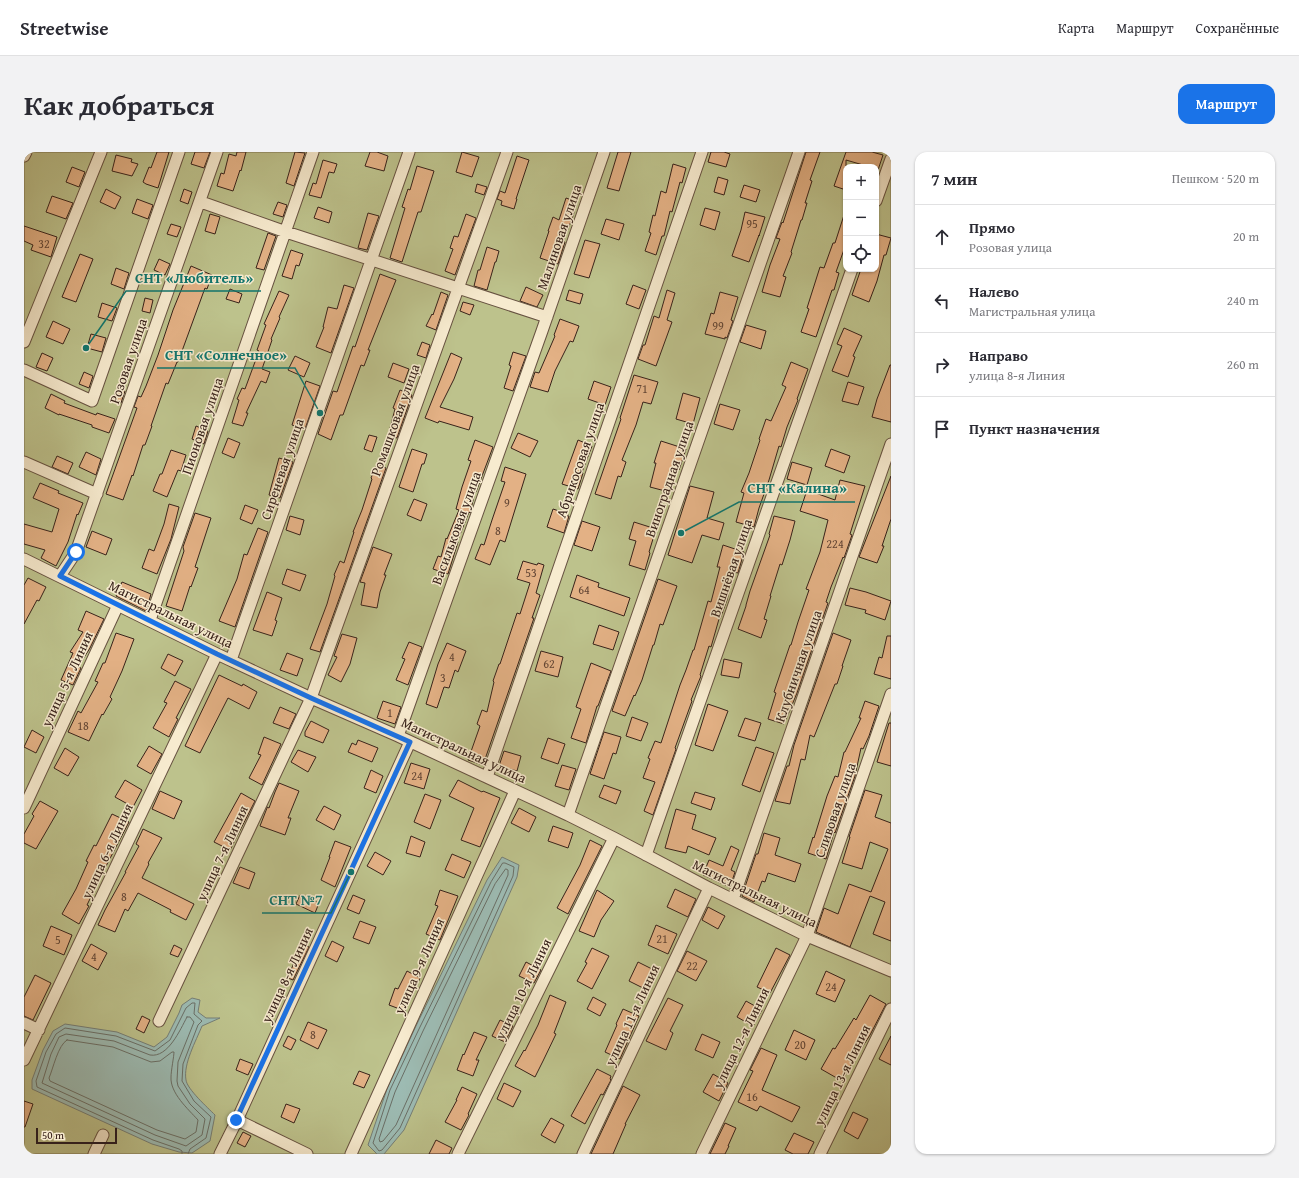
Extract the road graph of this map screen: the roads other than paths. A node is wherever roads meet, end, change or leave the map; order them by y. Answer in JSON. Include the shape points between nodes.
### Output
{"nodes":[{"id":1,"x":26,"y":152,"type":"edge"},
{"id":2,"x":101,"y":152,"type":"edge"},
{"id":3,"x":180,"y":152,"type":"edge"},
{"id":4,"x":217,"y":152,"type":"edge"},
{"id":5,"x":313,"y":152,"type":"edge"},
{"id":6,"x":409,"y":152,"type":"edge"},
{"id":7,"x":507,"y":152,"type":"edge"},
{"id":8,"x":604,"y":152,"type":"edge"},
{"id":9,"x":702,"y":152,"type":"edge"},
{"id":10,"x":799,"y":152,"type":"edge"},
{"id":11,"x":24,"y":156,"type":"edge"},
{"id":12,"x":891,"y":159,"type":"edge"},
{"id":13,"x":876,"y":200,"type":"edge"},
{"id":14,"x":201,"y":202,"type":"junction"},
{"id":15,"x":286,"y":232,"type":"junction"},
{"id":16,"x":372,"y":260,"type":"junction"},
{"id":17,"x":851,"y":272,"type":"edge"},
{"id":18,"x":459,"y":289,"type":"junction"},
{"id":19,"x":547,"y":317,"type":"junction"},
{"id":20,"x":542,"y":331,"type":"joint"},
{"id":21,"x":24,"y":342,"type":"edge"},
{"id":22,"x":24,"y":370,"type":"edge"},
{"id":23,"x":891,"y":444,"type":"edge"},
{"id":24,"x":24,"y":462,"type":"edge"},
{"id":25,"x":97,"y":494,"type":"junction"},
{"id":26,"x":25,"y":561,"type":"edge"},
{"id":27,"x":60,"y":576,"type":"junction"},
{"id":28,"x":118,"y":605,"type":"junction"},
{"id":29,"x":150,"y":620,"type":"junction"},
{"id":30,"x":217,"y":654,"type":"junction"},
{"id":31,"x":231,"y":660,"type":"junction"},
{"id":32,"x":891,"y":694,"type":"edge"},
{"id":33,"x":311,"y":698,"type":"junction"},
{"id":34,"x":398,"y":736,"type":"junction"},
{"id":35,"x":410,"y":742,"type":"junction"},
{"id":36,"x":487,"y":777,"type":"junction"},
{"id":37,"x":515,"y":791,"type":"junction"},
{"id":38,"x":24,"y":808,"type":"edge"},
{"id":39,"x":568,"y":815,"type":"junction"},
{"id":40,"x":614,"y":838,"type":"junction"},
{"id":41,"x":646,"y":855,"type":"junction"},
{"id":42,"x":709,"y":888,"type":"junction"},
{"id":43,"x":733,"y":899,"type":"junction"},
{"id":44,"x":807,"y":936,"type":"junction"},
{"id":45,"x":891,"y":970,"type":"edge"},
{"id":46,"x":891,"y":1009,"type":"edge"},
{"id":47,"x":160,"y":1021,"type":"dead end"},
{"id":48,"x":24,"y":1023,"type":"edge"},
{"id":49,"x":39,"y":1030,"type":"junction"},
{"id":50,"x":24,"y":1060,"type":"edge"},
{"id":51,"x":236,"y":1120,"type":"junction"},
{"id":52,"x":103,"y":1135,"type":"dead end"},
{"id":53,"x":94,"y":1154,"type":"edge"},
{"id":54,"x":220,"y":1154,"type":"edge"},
{"id":55,"x":307,"y":1154,"type":"edge"},
{"id":56,"x":351,"y":1154,"type":"edge"},
{"id":57,"x":458,"y":1154,"type":"edge"},
{"id":58,"x":583,"y":1154,"type":"edge"},
{"id":59,"x":702,"y":1154,"type":"edge"},
{"id":60,"x":820,"y":1154,"type":"edge"}],
"edges":[{"from":1,"to":11,"type":"street"},
{"from":2,"to":21,"type":"street"},
{"from":3,"to":22,"type":"street","via":[[92,400]]},
{"from":4,"to":14,"type":"street","name":"Розовая улица"},
{"from":5,"to":15,"type":"street","name":"Пионовая улица"},
{"from":6,"to":16,"type":"street","name":"Сиреневая улица"},
{"from":7,"to":18,"type":"street","name":"Ромашковая улица"},
{"from":8,"to":19,"type":"street","name":"Малиновая улица"},
{"from":9,"to":36,"type":"street","name":"Абрикосовая улица"},
{"from":10,"to":39,"type":"street","name":"Виноградная улица"},
{"from":12,"to":13,"type":"street"},
{"from":14,"to":15,"type":"street"},
{"from":14,"to":25,"type":"street","name":"Розовая улица"},
{"from":15,"to":16,"type":"street"},
{"from":15,"to":29,"type":"street","name":"Пионовая улица"},
{"from":16,"to":18,"type":"street"},
{"from":16,"to":31,"type":"street","name":"Сиреневая улица"},
{"from":17,"to":41,"type":"street","name":"Вишнёвая улица"},
{"from":18,"to":19,"type":"street"},
{"from":18,"to":33,"type":"street","name":"Ромашковая улица"},
{"from":19,"to":20,"type":"street","name":"Малиновая улица"},
{"from":20,"to":34,"type":"street","name":"Васильковая улица"},
{"from":23,"to":43,"type":"street","name":"Клубничная улица"},
{"from":24,"to":25,"type":"street"},
{"from":25,"to":27,"type":"street","name":"Розовая улица","via":[[76,552]]},
{"from":26,"to":27,"type":"street","name":"Магистральная улица"},
{"from":27,"to":28,"type":"street","name":"Магистральная улица"},
{"from":28,"to":29,"type":"street","name":"Магистральная улица"},
{"from":28,"to":38,"type":"street","name":"улица 5-я Линия"},
{"from":29,"to":30,"type":"street","name":"Магистральная улица"},
{"from":30,"to":31,"type":"street","name":"Магистральная улица"},
{"from":30,"to":49,"type":"street","name":"улица 6-я Линия"},
{"from":31,"to":33,"type":"street","name":"Магистральная улица"},
{"from":32,"to":44,"type":"street","name":"Сливовая улица"},
{"from":33,"to":34,"type":"street","name":"Магистральная улица"},
{"from":33,"to":47,"type":"street","name":"улица 7-я Линия"},
{"from":34,"to":35,"type":"street","name":"Магистральная улица"},
{"from":35,"to":36,"type":"street","name":"Магистральная улица"},
{"from":35,"to":51,"type":"street","name":"улица 8-я Линия"},
{"from":36,"to":37,"type":"street","name":"Магистральная улица"},
{"from":37,"to":39,"type":"street","name":"Магистральная улица"},
{"from":37,"to":56,"type":"street","name":"улица 9-я Линия"},
{"from":39,"to":40,"type":"street","name":"Магистральная улица"},
{"from":40,"to":41,"type":"street","name":"Магистральная улица"},
{"from":40,"to":57,"type":"street","name":"улица 10-я Линия"},
{"from":41,"to":42,"type":"street","name":"Магистральная улица"},
{"from":42,"to":43,"type":"street","name":"Магистральная улица"},
{"from":42,"to":58,"type":"street","name":"улица 11-я Линия"},
{"from":43,"to":44,"type":"street","name":"Магистральная улица"},
{"from":44,"to":45,"type":"street","name":"Магистральная улица"},
{"from":44,"to":59,"type":"street","name":"улица 12-я Линия"},
{"from":46,"to":60,"type":"street","name":"улица 13-я Линия"},
{"from":48,"to":49,"type":"street"},
{"from":49,"to":50,"type":"street","name":"улица 6-я Линия"},
{"from":51,"to":54,"type":"street","name":"улица 8-я Линия"},
{"from":51,"to":55,"type":"street"},
{"from":52,"to":53,"type":"street"}]}
